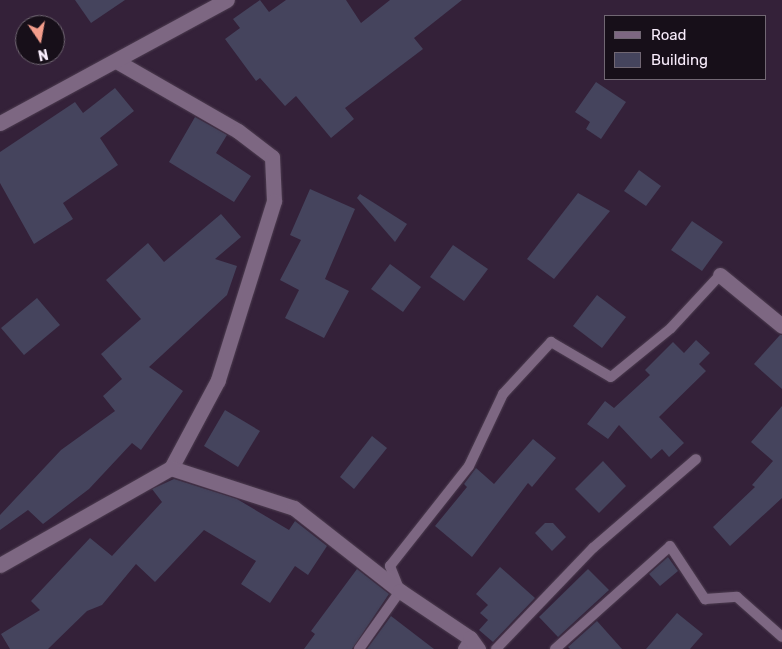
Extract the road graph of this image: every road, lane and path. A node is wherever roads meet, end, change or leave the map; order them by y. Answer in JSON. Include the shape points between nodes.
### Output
{"nodes":[{"id":1,"x":227,"y":0,"type":"edge"},
{"id":2,"x":118,"y":62,"type":"junction"},
{"id":3,"x":0,"y":123,"type":"edge"},
{"id":4,"x":720,"y":275,"type":"joint"},
{"id":5,"x":782,"y":326,"type":"edge"},
{"id":6,"x":696,"y":459,"type":"dead end"},
{"id":7,"x":171,"y":468,"type":"junction"},
{"id":8,"x":0,"y":565,"type":"edge"},
{"id":9,"x":400,"y":591,"type":"junction"},
{"id":10,"x":782,"y":637,"type":"edge"},
{"id":11,"x":470,"y":645,"type":"edge"},
{"id":12,"x":359,"y":649,"type":"edge"},
{"id":13,"x":496,"y":649,"type":"edge"},
{"id":14,"x":555,"y":649,"type":"edge"}],
"edges":[{"from":1,"to":2,"type":"street"},
{"from":2,"to":3,"type":"street"},
{"from":2,"to":7,"type":"street","via":[[238,131],[272,157],[274,201],[218,380]]},
{"from":4,"to":5,"type":"street"},
{"from":4,"to":9,"type":"lane","via":[[671,328],[610,377],[551,342],[503,394],[469,466],[390,566]]},
{"from":6,"to":13,"type":"lane","via":[[593,548]]},
{"from":7,"to":8,"type":"street"},
{"from":7,"to":9,"type":"street","via":[[294,508]]},
{"from":9,"to":11,"type":"street"},
{"from":9,"to":12,"type":"lane"},
{"from":10,"to":14,"type":"lane","via":[[737,597],[705,599],[670,546]]}]}
